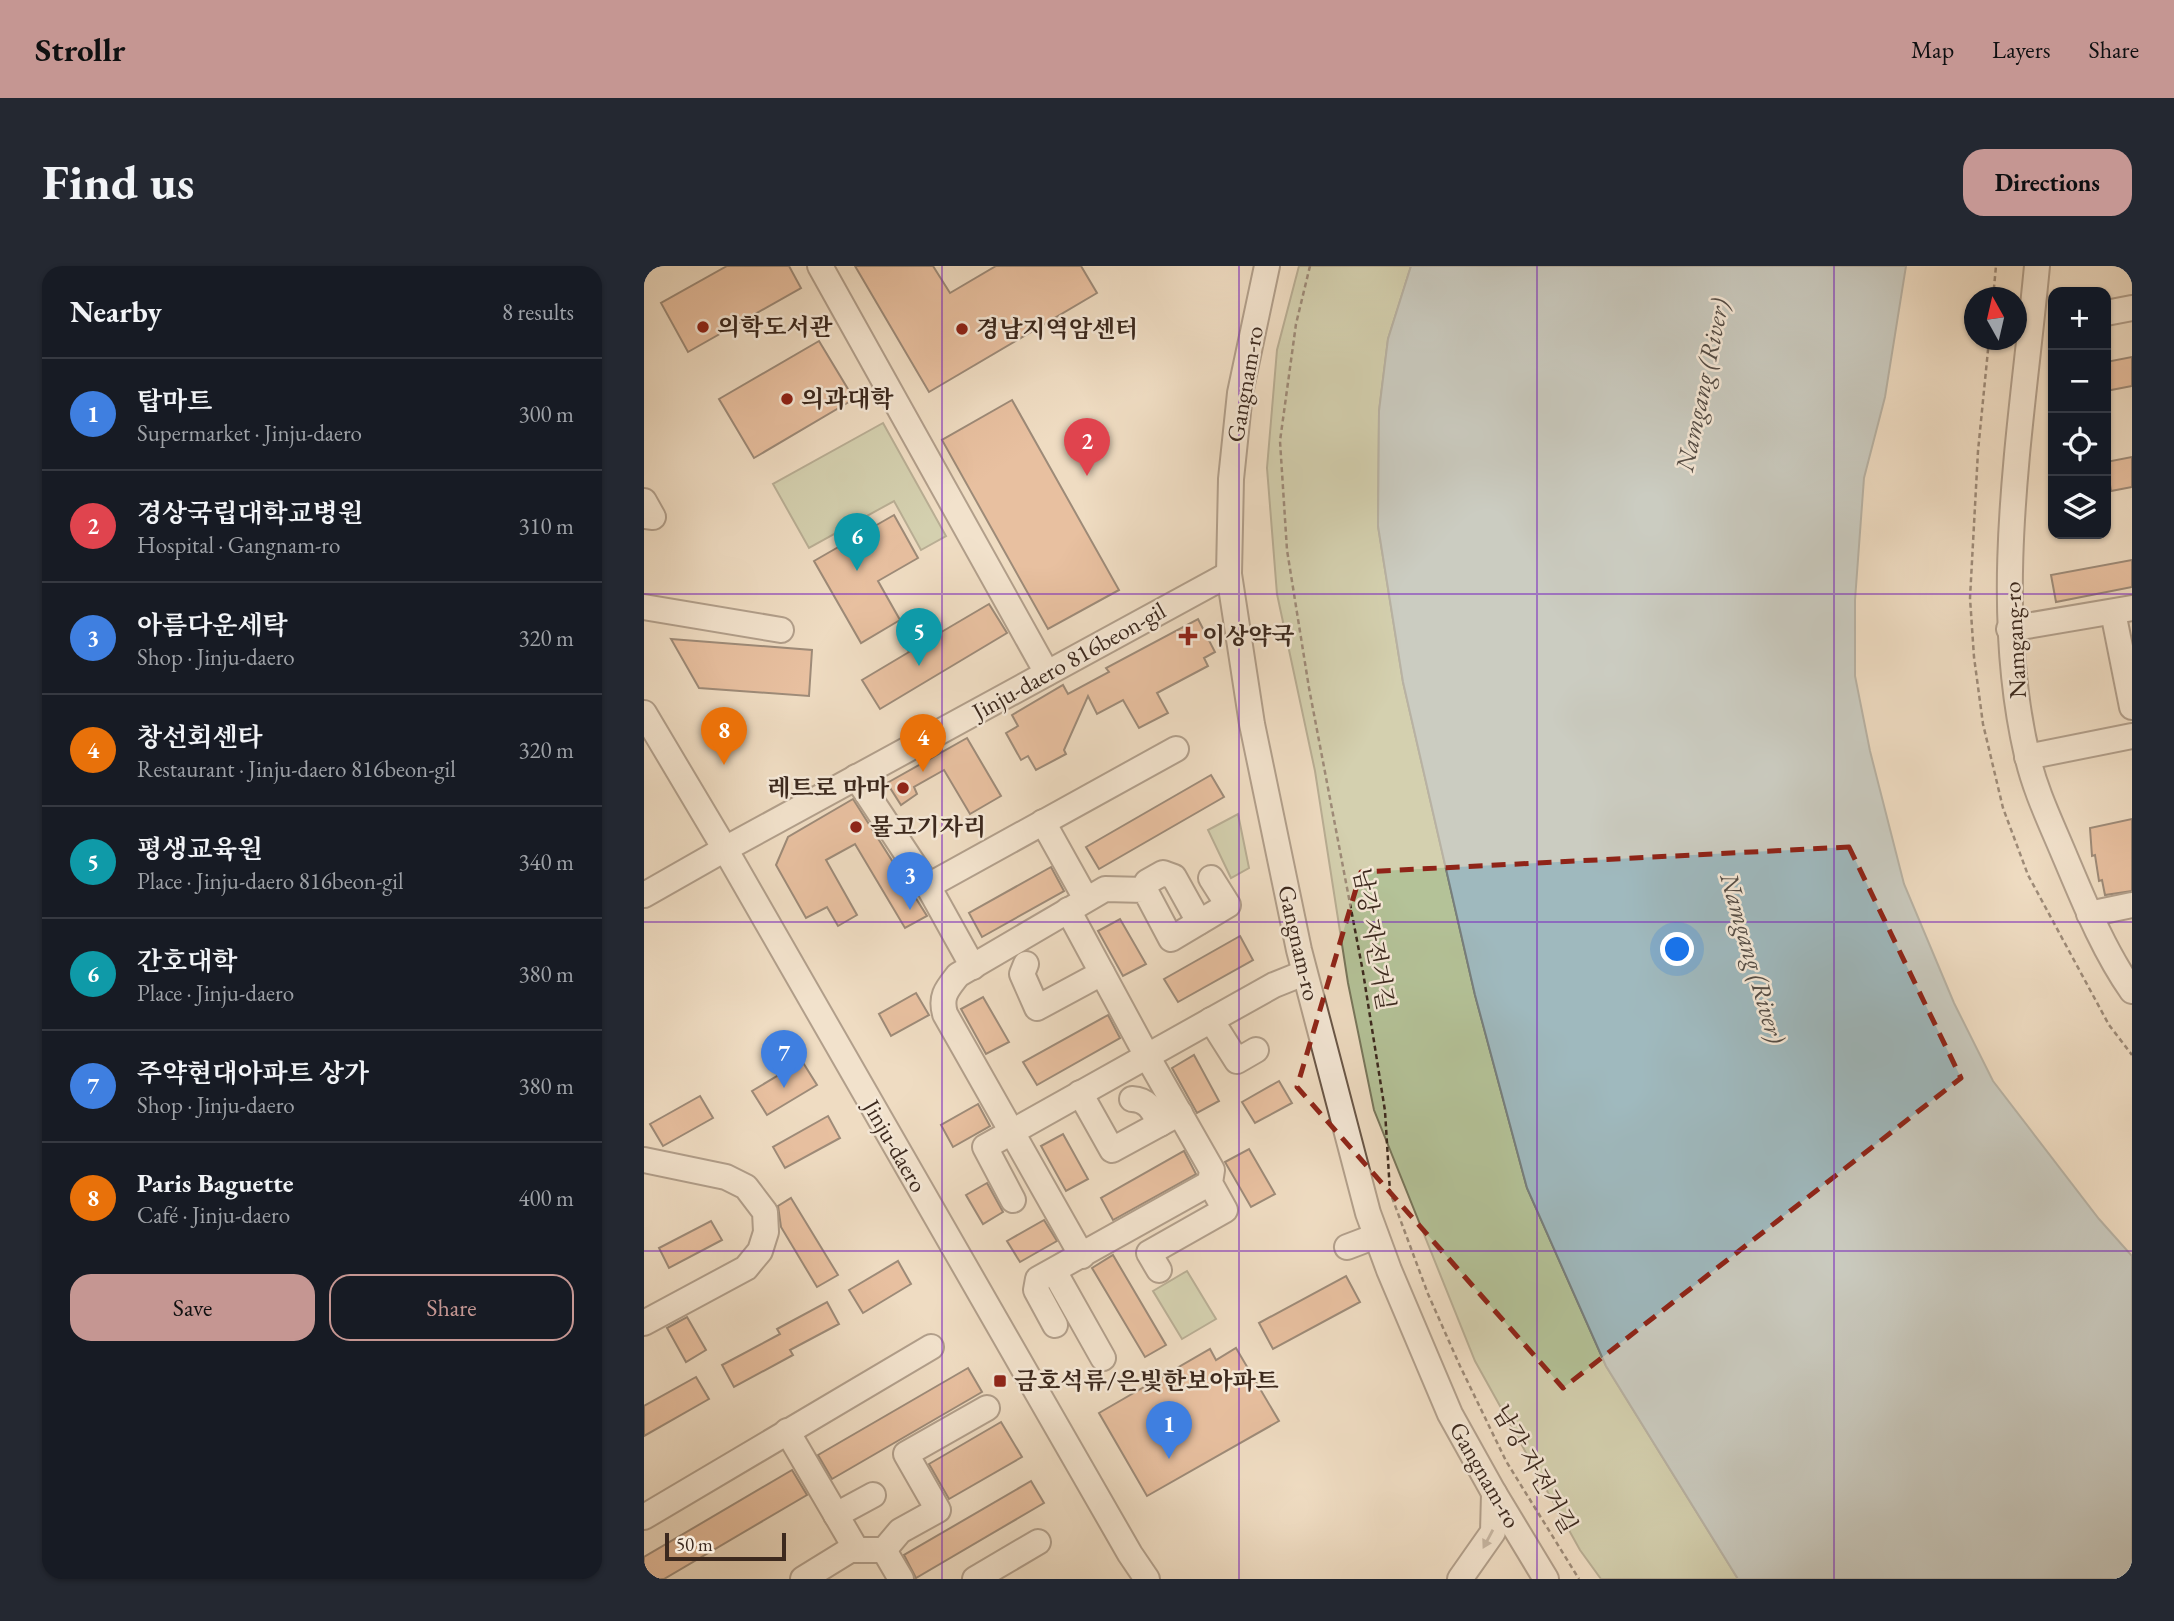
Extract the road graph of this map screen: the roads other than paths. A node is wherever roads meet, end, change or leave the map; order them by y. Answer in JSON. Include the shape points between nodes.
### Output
{"nodes":[{"id":1,"x":820,"y":266,"type":"edge"},
{"id":2,"x":1267,"y":266,"type":"edge"},
{"id":3,"x":2038,"y":266,"type":"edge"},
{"id":4,"x":2132,"y":308,"type":"edge"},
{"id":5,"x":2111,"y":312,"type":"edge"},
{"id":6,"x":2043,"y":324,"type":"edge"},
{"id":7,"x":644,"y":501,"type":"edge"},
{"id":8,"x":644,"y":516,"type":"edge"},
{"id":9,"x":1230,"y":574,"type":"junction"},
{"id":10,"x":644,"y":607,"type":"edge"},
{"id":11,"x":2123,"y":610,"type":"edge"},
{"id":12,"x":2009,"y":629,"type":"junction"},
{"id":13,"x":781,"y":630,"type":"dead end"},
{"id":14,"x":1047,"y":673,"type":"junction"},
{"id":15,"x":2132,"y":707,"type":"edge"},
{"id":16,"x":644,"y":713,"type":"edge"},
{"id":17,"x":2132,"y":736,"type":"edge"},
{"id":18,"x":1176,"y":749,"type":"dead end"},
{"id":19,"x":2027,"y":757,"type":"junction"},
{"id":20,"x":856,"y":777,"type":"junction"},
{"id":21,"x":1043,"y":822,"type":"junction"},
{"id":22,"x":725,"y":849,"type":"junction"},
{"id":23,"x":1212,"y":878,"type":"dead end"},
{"id":24,"x":928,"y":886,"type":"junction"},
{"id":25,"x":644,"y":895,"type":"edge"},
{"id":26,"x":1077,"y":904,"type":"junction"},
{"id":27,"x":2132,"y":905,"type":"edge"},
{"id":28,"x":2089,"y":914,"type":"junction"},
{"id":29,"x":1026,"y":964,"type":"dead end"},
{"id":30,"x":973,"y":967,"type":"junction"},
{"id":31,"x":1102,"y":973,"type":"junction"},
{"id":32,"x":1304,"y":973,"type":"junction"},
{"id":33,"x":2132,"y":991,"type":"edge"},
{"id":34,"x":1212,"y":1020,"type":"junction"},
{"id":35,"x":1256,"y":1050,"type":"dead end"},
{"id":36,"x":1147,"y":1056,"type":"junction"},
{"id":37,"x":1080,"y":1093,"type":"junction"},
{"id":38,"x":1132,"y":1099,"type":"dead end"},
{"id":39,"x":1170,"y":1119,"type":"junction"},
{"id":40,"x":1011,"y":1132,"type":"junction"},
{"id":41,"x":644,"y":1160,"type":"edge"},
{"id":42,"x":1210,"y":1184,"type":"junction"},
{"id":43,"x":1013,"y":1200,"type":"dead end"},
{"id":44,"x":1376,"y":1236,"type":"junction"},
{"id":45,"x":1348,"y":1247,"type":"dead end"},
{"id":46,"x":1082,"y":1256,"type":"junction"},
{"id":47,"x":1054,"y":1270,"type":"junction"},
{"id":48,"x":1159,"y":1270,"type":"dead end"},
{"id":49,"x":644,"y":1323,"type":"edge"},
{"id":50,"x":1055,"y":1325,"type":"dead end"},
{"id":51,"x":931,"y":1347,"type":"dead end"},
{"id":52,"x":1103,"y":1358,"type":"dead end"},
{"id":53,"x":987,"y":1408,"type":"dead end"},
{"id":54,"x":787,"y":1431,"type":"junction"},
{"id":55,"x":1494,"y":1493,"type":"junction"},
{"id":56,"x":873,"y":1495,"type":"dead end"},
{"id":57,"x":836,"y":1515,"type":"junction"},
{"id":58,"x":644,"y":1517,"type":"edge"},
{"id":59,"x":1038,"y":1542,"type":"dead end"},
{"id":60,"x":856,"y":1549,"type":"junction"},
{"id":61,"x":884,"y":1550,"type":"junction"},
{"id":62,"x":1130,"y":1554,"type":"junction"},
{"id":63,"x":803,"y":1579,"type":"edge"},
{"id":64,"x":901,"y":1579,"type":"edge"},
{"id":65,"x":975,"y":1579,"type":"edge"},
{"id":66,"x":1130,"y":1579,"type":"edge"},
{"id":67,"x":1147,"y":1579,"type":"edge"},
{"id":68,"x":1460,"y":1579,"type":"edge"},
{"id":69,"x":1545,"y":1579,"type":"edge"}],
"edges":[{"from":1,"to":14,"type":"street"},
{"from":2,"to":9,"type":"street","name":"Gangnam-ro","via":[[1240,393],[1231,479]]},
{"from":3,"to":6,"type":"street","name":"Namgang-ro"},
{"from":4,"to":5,"type":"street"},
{"from":6,"to":12,"type":"street","name":"Namgang-ro","via":[[2017,461]]},
{"from":7,"to":8,"type":"street","via":[[653,517]]},
{"from":9,"to":14,"type":"street","name":"Jinju-daero 816beon-gil"},
{"from":9,"to":32,"type":"street","name":"Gangnam-ro","via":[[1252,724]]},
{"from":10,"to":13,"type":"street"},
{"from":11,"to":12,"type":"street"},
{"from":11,"to":15,"type":"street"},
{"from":12,"to":19,"type":"street","name":"Namgang-ro","via":[[2013,684]]},
{"from":14,"to":20,"type":"street","name":"Jinju-daero 816beon-gil"},
{"from":16,"to":22,"type":"street","name":"Jinju-daero"},
{"from":17,"to":19,"type":"street"},
{"from":18,"to":21,"type":"street"},
{"from":19,"to":28,"type":"street","name":"Namgang-ro"},
{"from":20,"to":22,"type":"street","name":"Jinju-daero 816beon-gil"},
{"from":20,"to":24,"type":"street"},
{"from":21,"to":24,"type":"street"},
{"from":21,"to":26,"type":"street"},
{"from":22,"to":25,"type":"street","name":"Jinju-daero 816beon-gil"},
{"from":22,"to":62,"type":"street","name":"Jinju-daero"},
{"from":23,"to":26,"type":"street","via":[[1227,905],[1171,939],[1145,890],[1105,889]]},
{"from":24,"to":30,"type":"street"},
{"from":26,"to":30,"type":"street"},
{"from":26,"to":31,"type":"street"},
{"from":27,"to":28,"type":"street"},
{"from":28,"to":33,"type":"street","name":"Namgang-ro"},
{"from":29,"to":31,"type":"street","via":[[1022,974],[1037,1008]]},
{"from":30,"to":40,"type":"street","via":[[945,990],[942,1005]]},
{"from":31,"to":36,"type":"street"},
{"from":32,"to":34,"type":"street"},
{"from":32,"to":44,"type":"street","name":"Gangnam-ro"},
{"from":34,"to":35,"type":"street","via":[[1237,1061]]},
{"from":34,"to":36,"type":"street"},
{"from":36,"to":37,"type":"street"},
{"from":36,"to":39,"type":"street"},
{"from":37,"to":39,"type":"street","via":[[1112,1150]]},
{"from":37,"to":40,"type":"street"},
{"from":38,"to":39,"type":"street"},
{"from":39,"to":42,"type":"street","via":[[1212,1170]]},
{"from":40,"to":43,"type":"street","via":[[985,1147]]},
{"from":40,"to":46,"type":"street"},
{"from":41,"to":49,"type":"street","via":[[726,1177],[746,1187],[765,1212],[766,1232],[760,1251],[746,1268]]},
{"from":42,"to":46,"type":"street"},
{"from":42,"to":48,"type":"street","via":[[1225,1210],[1149,1252]]},
{"from":44,"to":45,"type":"street"},
{"from":44,"to":55,"type":"street","name":"Gangnam-ro","via":[[1450,1414]]},
{"from":46,"to":47,"type":"street"},
{"from":47,"to":50,"type":"street","via":[[1038,1279],[1035,1290]]},
{"from":47,"to":52,"type":"street"},
{"from":51,"to":54,"type":"street"},
{"from":53,"to":61,"type":"street","via":[[906,1454],[938,1510],[900,1531]]},
{"from":54,"to":57,"type":"street"},
{"from":54,"to":58,"type":"street"},
{"from":55,"to":68,"type":"street","one_way":true,"via":[[1493,1532]]},
{"from":55,"to":69,"type":"street","name":"Gangnam-ro"},
{"from":56,"to":57,"type":"street"},
{"from":57,"to":60,"type":"street"},
{"from":59,"to":65,"type":"street"},
{"from":60,"to":61,"type":"street"},
{"from":60,"to":63,"type":"street"},
{"from":61,"to":64,"type":"street"},
{"from":62,"to":66,"type":"street"},
{"from":62,"to":67,"type":"street","name":"Jinju-daero"}]}
